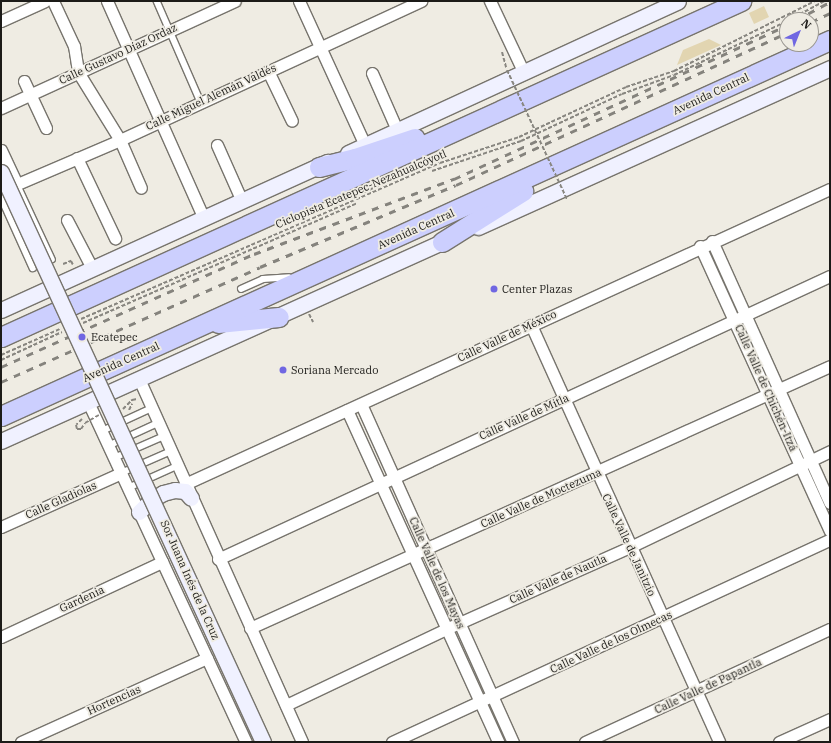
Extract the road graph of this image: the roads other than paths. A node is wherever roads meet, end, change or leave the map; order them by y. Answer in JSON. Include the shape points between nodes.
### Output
{"nodes":[{"id":1,"x":45,"y":1,"type":"edge"},
{"id":2,"x":54,"y":1,"type":"edge"},
{"id":3,"x":107,"y":1,"type":"edge"},
{"id":4,"x":157,"y":1,"type":"edge"},
{"id":5,"x":235,"y":1,"type":"edge"},
{"id":6,"x":298,"y":1,"type":"edge"},
{"id":7,"x":421,"y":1,"type":"edge"},
{"id":8,"x":490,"y":1,"type":"edge"},
{"id":9,"x":678,"y":1,"type":"edge"},
{"id":10,"x":741,"y":1,"type":"edge"},
{"id":11,"x":1,"y":21,"type":"edge"},
{"id":12,"x":169,"y":31,"type":"junction"},
{"id":13,"x":830,"y":40,"type":"edge"},
{"id":14,"x":320,"y":47,"type":"junction"},
{"id":15,"x":128,"y":48,"type":"junction"},
{"id":16,"x":830,"y":68,"type":"edge"},
{"id":17,"x":268,"y":71,"type":"junction"},
{"id":18,"x":78,"y":72,"type":"junction"},
{"id":19,"x":524,"y":73,"type":"junction"},
{"id":20,"x":372,"y":74,"type":"dead end"},
{"id":21,"x":24,"y":81,"type":"dead end"},
{"id":22,"x":30,"y":94,"type":"junction"},
{"id":23,"x":201,"y":102,"type":"junction"},
{"id":24,"x":1,"y":108,"type":"edge"},
{"id":25,"x":162,"y":120,"type":"junction"},
{"id":26,"x":292,"y":121,"type":"dead end"},
{"id":27,"x":46,"y":128,"type":"dead end"},
{"id":28,"x":459,"y":129,"type":"junction"},
{"id":29,"x":397,"y":130,"type":"junction"},
{"id":30,"x":120,"y":140,"type":"junction"},
{"id":31,"x":217,"y":145,"type":"dead end"},
{"id":32,"x":365,"y":145,"type":"junction"},
{"id":33,"x":1,"y":150,"type":"edge"},
{"id":34,"x":588,"y":150,"type":"junction"},
{"id":35,"x":77,"y":158,"type":"junction"},
{"id":36,"x":319,"y":166,"type":"junction"},
{"id":37,"x":1,"y":172,"type":"edge"},
{"id":38,"x":17,"y":184,"type":"junction"},
{"id":39,"x":142,"y":188,"type":"dead end"},
{"id":40,"x":830,"y":189,"type":"edge"},
{"id":41,"x":1,"y":191,"type":"edge"},
{"id":42,"x":1,"y":197,"type":"edge"},
{"id":43,"x":241,"y":199,"type":"junction"},
{"id":44,"x":203,"y":217,"type":"junction"},
{"id":45,"x":67,"y":220,"type":"dead end"},
{"id":46,"x":115,"y":238,"type":"dead end"},
{"id":47,"x":712,"y":241,"type":"junction"},
{"id":48,"x":442,"y":242,"type":"junction"},
{"id":49,"x":700,"y":246,"type":"junction"},
{"id":50,"x":52,"y":259,"type":"dead end"},
{"id":51,"x":33,"y":268,"type":"dead end"},
{"id":52,"x":92,"y":268,"type":"junction"},
{"id":53,"x":313,"y":275,"type":"junction"},
{"id":54,"x":830,"y":276,"type":"edge"},
{"id":55,"x":241,"y":289,"type":"dead end"},
{"id":56,"x":1,"y":310,"type":"edge"},
{"id":57,"x":746,"y":314,"type":"junction"},
{"id":58,"x":279,"y":317,"type":"junction"},
{"id":59,"x":736,"y":319,"type":"junction"},
{"id":60,"x":202,"y":325,"type":"junction"},
{"id":61,"x":531,"y":325,"type":"junction"},
{"id":62,"x":1,"y":337,"type":"edge"},
{"id":63,"x":830,"y":366,"type":"edge"},
{"id":64,"x":139,"y":379,"type":"junction"},
{"id":65,"x":780,"y":388,"type":"junction"},
{"id":66,"x":769,"y":393,"type":"junction"},
{"id":67,"x":564,"y":398,"type":"junction"},
{"id":68,"x":88,"y":402,"type":"junction"},
{"id":69,"x":361,"y":404,"type":"junction"},
{"id":70,"x":152,"y":408,"type":"junction"},
{"id":71,"x":347,"y":410,"type":"junction"},
{"id":72,"x":1,"y":416,"type":"edge"},
{"id":73,"x":158,"y":423,"type":"junction"},
{"id":74,"x":102,"y":431,"type":"junction"},
{"id":75,"x":164,"y":436,"type":"junction"},
{"id":76,"x":1,"y":441,"type":"edge"},
{"id":77,"x":108,"y":446,"type":"junction"},
{"id":78,"x":170,"y":450,"type":"junction"},
{"id":79,"x":830,"y":451,"type":"edge"},
{"id":80,"x":114,"y":458,"type":"junction"},
{"id":81,"x":810,"y":460,"type":"junction"},
{"id":82,"x":800,"y":465,"type":"junction"},
{"id":83,"x":177,"y":466,"type":"junction"},
{"id":84,"x":121,"y":473,"type":"junction"},
{"id":85,"x":596,"y":473,"type":"junction"},
{"id":86,"x":393,"y":476,"type":"junction"},
{"id":87,"x":382,"y":481,"type":"junction"},
{"id":88,"x":185,"y":484,"type":"junction"},
{"id":89,"x":128,"y":488,"type":"junction"},
{"id":90,"x":192,"y":498,"type":"junction"},
{"id":91,"x":830,"y":503,"type":"edge"},
{"id":92,"x":139,"y":512,"type":"junction"},
{"id":93,"x":1,"y":527,"type":"edge"},
{"id":94,"x":830,"y":531,"type":"edge"},
{"id":95,"x":830,"y":540,"type":"edge"},
{"id":96,"x":630,"y":547,"type":"junction"},
{"id":97,"x":426,"y":550,"type":"junction"},
{"id":98,"x":414,"y":555,"type":"junction"},
{"id":99,"x":218,"y":559,"type":"junction"},
{"id":100,"x":162,"y":562,"type":"junction"},
{"id":101,"x":664,"y":618,"type":"junction"},
{"id":102,"x":460,"y":623,"type":"junction"},
{"id":103,"x":250,"y":628,"type":"junction"},
{"id":104,"x":448,"y":628,"type":"junction"},
{"id":105,"x":830,"y":629,"type":"edge"},
{"id":106,"x":1,"y":637,"type":"edge"},
{"id":107,"x":207,"y":658,"type":"junction"},
{"id":108,"x":696,"y":692,"type":"junction"},
{"id":109,"x":492,"y":696,"type":"junction"},
{"id":110,"x":480,"y":702,"type":"junction"},
{"id":111,"x":286,"y":705,"type":"junction"},
{"id":112,"x":830,"y":719,"type":"edge"},
{"id":113,"x":21,"y":742,"type":"edge"},
{"id":114,"x":246,"y":742,"type":"edge"},
{"id":115,"x":263,"y":742,"type":"edge"},
{"id":116,"x":302,"y":742,"type":"edge"},
{"id":117,"x":392,"y":742,"type":"edge"},
{"id":118,"x":498,"y":742,"type":"edge"},
{"id":119,"x":513,"y":742,"type":"edge"},
{"id":120,"x":585,"y":742,"type":"edge"},
{"id":121,"x":719,"y":742,"type":"edge"},
{"id":122,"x":779,"y":742,"type":"edge"}],
"edges":[{"from":1,"to":11,"type":"street"},
{"from":2,"to":18,"type":"street","via":[[74,46]]},
{"from":3,"to":15,"type":"street"},
{"from":4,"to":12,"type":"lane"},
{"from":5,"to":12,"type":"street","name":"Calle Gustavo Díaz Ordaz"},
{"from":6,"to":14,"type":"street"},
{"from":7,"to":14,"type":"street","name":"Calle Miguel Alemán Valdés"},
{"from":8,"to":19,"type":"street"},
{"from":9,"to":19,"type":"main road"},
{"from":10,"to":28,"type":"highway"},
{"from":12,"to":15,"type":"street","name":"Calle Gustavo Díaz Ordaz"},
{"from":12,"to":23,"type":"lane"},
{"from":13,"to":34,"type":"highway","name":"Avenida Central"},
{"from":14,"to":17,"type":"street","name":"Calle Miguel Alemán Valdés"},
{"from":14,"to":32,"type":"street"},
{"from":15,"to":18,"type":"street","name":"Calle Gustavo Díaz Ordaz"},
{"from":15,"to":25,"type":"street"},
{"from":16,"to":48,"type":"main road","name":"Avenida Central","via":[[541,200]]},
{"from":17,"to":23,"type":"street","name":"Calle Miguel Alemán Valdés"},
{"from":17,"to":26,"type":"street"},
{"from":18,"to":22,"type":"street","name":"Calle Gustavo Díaz Ordaz"},
{"from":18,"to":30,"type":"street"},
{"from":19,"to":29,"type":"main road"},
{"from":20,"to":29,"type":"street"},
{"from":21,"to":22,"type":"street"},
{"from":22,"to":24,"type":"street","name":"Calle Gustavo Díaz Ordaz"},
{"from":22,"to":27,"type":"street"},
{"from":23,"to":25,"type":"street","name":"Calle Miguel Alemán Valdés"},
{"from":25,"to":30,"type":"street","name":"Calle Miguel Alemán Valdés"},
{"from":25,"to":44,"type":"street"},
{"from":28,"to":36,"type":"highway","via":[[412,138],[355,158]]},
{"from":28,"to":62,"type":"highway"},
{"from":29,"to":32,"type":"main road"},
{"from":30,"to":35,"type":"street","name":"Calle Miguel Alemán Valdés"},
{"from":30,"to":39,"type":"street"},
{"from":31,"to":43,"type":"street"},
{"from":32,"to":36,"type":"main road"},
{"from":33,"to":38,"type":"street"},
{"from":34,"to":48,"type":"highway"},
{"from":34,"to":53,"type":"highway","name":"Avenida Central"},
{"from":35,"to":38,"type":"street","name":"Calle Miguel Alemán Valdés"},
{"from":35,"to":46,"type":"street"},
{"from":36,"to":43,"type":"main road"},
{"from":37,"to":115,"type":"main road","name":"Sor Juana Inés de la Cruz","bridge":true},
{"from":38,"to":41,"type":"street","name":"Calle Miguel Alemán Valdés"},
{"from":38,"to":50,"type":"lane"},
{"from":40,"to":47,"type":"street","name":"Calle Valle de México"},
{"from":42,"to":51,"type":"lane"},
{"from":43,"to":44,"type":"main road"},
{"from":44,"to":52,"type":"main road"},
{"from":45,"to":52,"type":"street"},
{"from":47,"to":49,"type":"street","name":"Calle Valle de México"},
{"from":47,"to":57,"type":"street","name":"Calle Valle de Chichén-Itzá"},
{"from":48,"to":58,"type":"main road","name":"Avenida Central"},
{"from":49,"to":59,"type":"street","name":"Calle Valle de Chichén-Itzá"},
{"from":49,"to":61,"type":"street","name":"Calle Valle de México"},
{"from":52,"to":56,"type":"main road"},
{"from":53,"to":55,"type":"lane","via":[[263,279]]},
{"from":53,"to":60,"type":"highway","name":"Avenida Central"},
{"from":54,"to":57,"type":"street","name":"Calle Valle de Mitla"},
{"from":57,"to":59,"type":"street","name":"Calle Valle de Mitla"},
{"from":57,"to":65,"type":"street","name":"Calle Valle de Chichén-Itzá"},
{"from":58,"to":60,"type":"highway"},
{"from":58,"to":64,"type":"main road","name":"Avenida Central"},
{"from":59,"to":66,"type":"street","name":"Calle Valle de Chichén-Itzá"},
{"from":59,"to":67,"type":"street","name":"Calle Valle de Mitla"},
{"from":60,"to":72,"type":"highway","name":"Avenida Central"},
{"from":61,"to":67,"type":"street","name":"Calle Valle de Janitzio"},
{"from":61,"to":69,"type":"street","name":"Calle Valle de México"},
{"from":63,"to":65,"type":"street","name":"Calle Valle de Moctezuma"},
{"from":64,"to":68,"type":"main road","name":"Avenida Central"},
{"from":64,"to":70,"type":"street"},
{"from":65,"to":66,"type":"street","name":"Calle Valle de Moctezuma"},
{"from":65,"to":81,"type":"street","name":"Calle Valle de Chichén-Itzá"},
{"from":66,"to":82,"type":"street","name":"Calle Valle de Chichén-Itzá"},
{"from":66,"to":85,"type":"street","name":"Calle Valle de Moctezuma"},
{"from":67,"to":85,"type":"street","name":"Calle Valle de Janitzio"},
{"from":67,"to":86,"type":"street","name":"Calle Valle de Mitla"},
{"from":68,"to":74,"type":"street"},
{"from":68,"to":76,"type":"main road","name":"Avenida Central"},
{"from":69,"to":71,"type":"street","name":"Calle Valle de México"},
{"from":69,"to":86,"type":"street","name":"Calle Valle de los Mayas"},
{"from":70,"to":73,"type":"street"},
{"from":70,"to":74,"type":"lane"},
{"from":71,"to":87,"type":"street","name":"Calle Valle de los Mayas"},
{"from":71,"to":88,"type":"street","name":"Calle Valle de México"},
{"from":73,"to":75,"type":"street"},
{"from":73,"to":77,"type":"lane"},
{"from":74,"to":77,"type":"street"},
{"from":75,"to":78,"type":"street"},
{"from":75,"to":80,"type":"lane"},
{"from":77,"to":80,"type":"street"},
{"from":78,"to":83,"type":"street"},
{"from":78,"to":84,"type":"lane"},
{"from":79,"to":81,"type":"street","name":"Calle Valle de Nautla"},
{"from":80,"to":84,"type":"street"},
{"from":81,"to":82,"type":"street","name":"Calle Valle de Nautla"},
{"from":81,"to":91,"type":"street","name":"Calle Valle de Chichén-Itzá"},
{"from":82,"to":94,"type":"street","name":"Calle Valle de Chichén-Itzá"},
{"from":82,"to":96,"type":"street","name":"Calle Valle de Nautla"},
{"from":83,"to":88,"type":"street"},
{"from":83,"to":89,"type":"lane"},
{"from":84,"to":89,"type":"street"},
{"from":84,"to":93,"type":"street","name":"Calle Gladiolas"},
{"from":85,"to":96,"type":"street","name":"Calle Valle de Janitzio"},
{"from":85,"to":97,"type":"street","name":"Calle Valle de Moctezuma"},
{"from":86,"to":87,"type":"street","name":"Calle Valle de Mitla"},
{"from":86,"to":97,"type":"street","name":"Calle Valle de los Mayas"},
{"from":87,"to":98,"type":"street","name":"Calle Valle de los Mayas"},
{"from":87,"to":99,"type":"street","name":"Calle Valle de Mitla"},
{"from":88,"to":90,"type":"street"},
{"from":89,"to":92,"type":"street"},
{"from":90,"to":92,"type":"main road","via":[[185,491],[163,493]]},
{"from":90,"to":99,"type":"street"},
{"from":92,"to":100,"type":"street"},
{"from":95,"to":101,"type":"street","name":"Calle Valle de los Olmecas"},
{"from":96,"to":101,"type":"street","name":"Calle Valle de Janitzio"},
{"from":96,"to":102,"type":"street","name":"Calle Valle de Nautla"},
{"from":97,"to":98,"type":"street","name":"Calle Valle de Moctezuma"},
{"from":97,"to":102,"type":"street","name":"Calle Valle de los Mayas"},
{"from":98,"to":103,"type":"street","name":"Calle Valle de Moctezuma"},
{"from":98,"to":104,"type":"street","name":"Calle Valle de los Mayas"},
{"from":99,"to":103,"type":"street"},
{"from":100,"to":106,"type":"street","name":"Gardenia"},
{"from":100,"to":107,"type":"street"},
{"from":101,"to":108,"type":"street","name":"Calle Valle de Janitzio"},
{"from":101,"to":109,"type":"street","name":"Calle Valle de los Olmecas"},
{"from":102,"to":104,"type":"street","name":"Calle Valle de Nautla"},
{"from":102,"to":109,"type":"street","name":"Calle Valle de los Mayas"},
{"from":103,"to":111,"type":"street"},
{"from":104,"to":110,"type":"street","name":"Calle Valle de los Mayas"},
{"from":104,"to":111,"type":"street","name":"Calle Valle de Nautla"},
{"from":105,"to":108,"type":"street","name":"Calle Valle de Papantla"},
{"from":107,"to":113,"type":"street","name":"Hortencias"},
{"from":107,"to":114,"type":"street"},
{"from":108,"to":120,"type":"street","name":"Calle Valle de Papantla"},
{"from":108,"to":121,"type":"street","name":"Calle Valle de Janitzio"},
{"from":109,"to":110,"type":"street","name":"Calle Valle de los Olmecas"},
{"from":109,"to":119,"type":"street","name":"Calle Valle de los Mayas"},
{"from":110,"to":117,"type":"street","name":"Calle Valle de los Olmecas"},
{"from":110,"to":118,"type":"street","name":"Calle Valle de los Mayas"},
{"from":111,"to":116,"type":"street"},
{"from":112,"to":122,"type":"street"}]}
